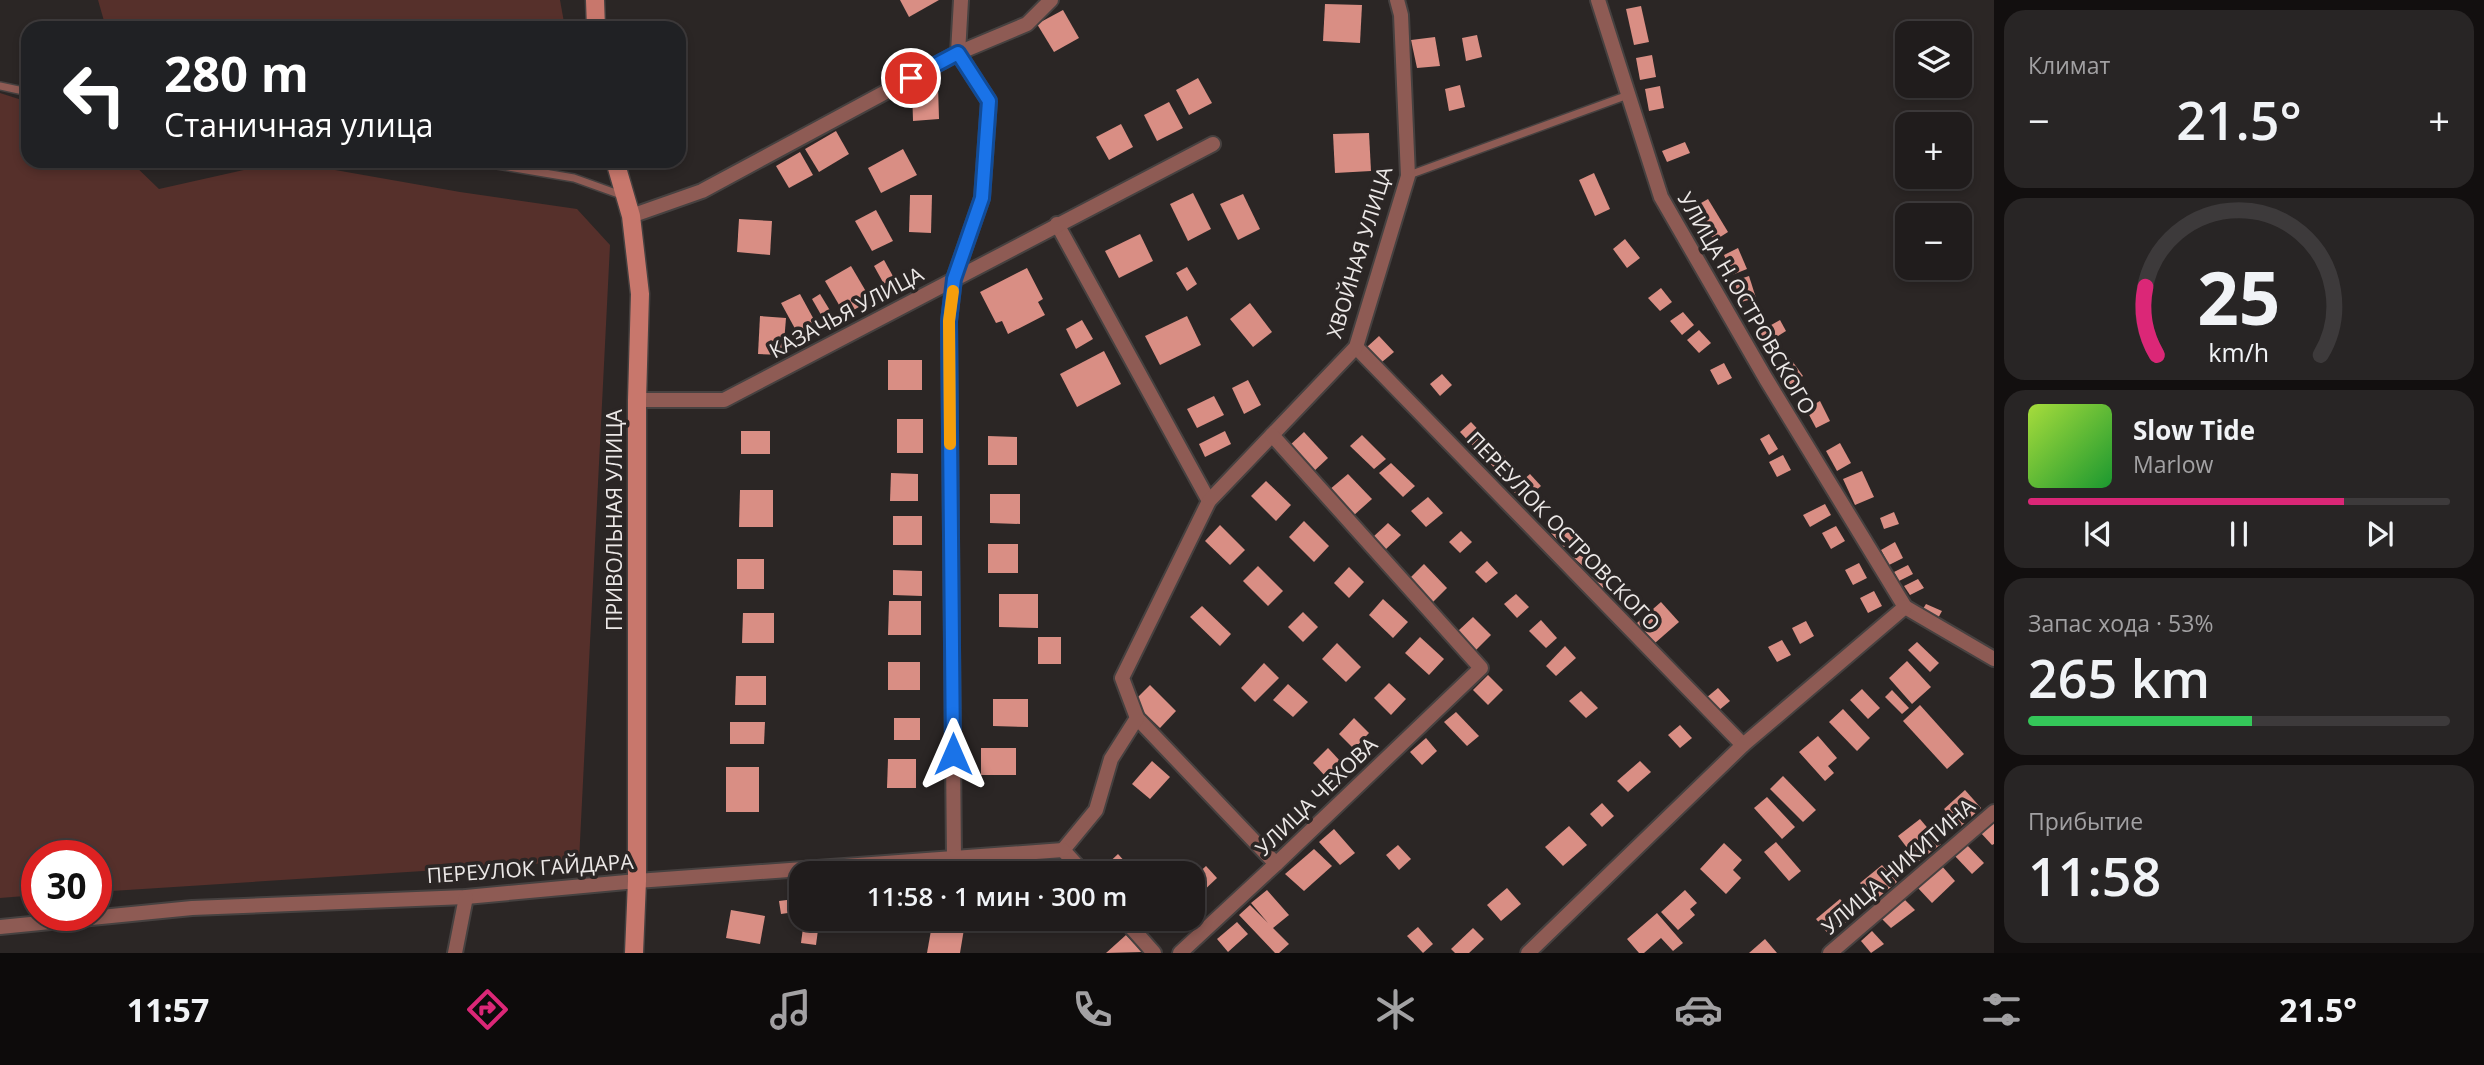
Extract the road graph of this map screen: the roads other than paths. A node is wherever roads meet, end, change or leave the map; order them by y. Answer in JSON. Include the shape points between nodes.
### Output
{"nodes":[{"id":1,"x":595,"y":0,"type":"edge"},
{"id":2,"x":961,"y":0,"type":"edge"},
{"id":3,"x":1051,"y":0,"type":"edge"},
{"id":4,"x":1397,"y":0,"type":"edge"},
{"id":5,"x":1598,"y":0,"type":"edge"},
{"id":6,"x":596,"y":21,"type":"edge"},
{"id":7,"x":958,"y":53,"type":"junction"},
{"id":8,"x":0,"y":86,"type":"edge"},
{"id":9,"x":21,"y":90,"type":"edge"},
{"id":10,"x":1628,"y":95,"type":"junction"},
{"id":11,"x":1213,"y":144,"type":"dead end"},
{"id":12,"x":515,"y":168,"type":"edge"},
{"id":13,"x":617,"y":168,"type":"edge"},
{"id":14,"x":1408,"y":176,"type":"junction"},
{"id":15,"x":625,"y":196,"type":"junction"},
{"id":16,"x":631,"y":216,"type":"junction"},
{"id":17,"x":1057,"y":224,"type":"junction"},
{"id":18,"x":954,"y":279,"type":"junction"},
{"id":19,"x":1356,"y":347,"type":"junction"},
{"id":20,"x":637,"y":400,"type":"junction"},
{"id":21,"x":1272,"y":435,"type":"junction"},
{"id":22,"x":1209,"y":501,"type":"junction"},
{"id":23,"x":1905,"y":607,"type":"junction"},
{"id":24,"x":1994,"y":659,"type":"edge"},
{"id":25,"x":1136,"y":718,"type":"junction"},
{"id":26,"x":1742,"y":745,"type":"junction"},
{"id":27,"x":1994,"y":812,"type":"edge"},
{"id":28,"x":1063,"y":850,"type":"junction"},
{"id":29,"x":954,"y":859,"type":"junction"},
{"id":30,"x":1073,"y":861,"type":"edge"},
{"id":31,"x":1276,"y":864,"type":"junction"},
{"id":32,"x":637,"y":881,"type":"junction"},
{"id":33,"x":466,"y":897,"type":"junction"},
{"id":34,"x":0,"y":927,"type":"edge"},
{"id":35,"x":1135,"y":931,"type":"edge"},
{"id":36,"x":455,"y":953,"type":"edge"},
{"id":37,"x":634,"y":953,"type":"edge"},
{"id":38,"x":1154,"y":953,"type":"edge"},
{"id":39,"x":1180,"y":953,"type":"edge"},
{"id":40,"x":1528,"y":953,"type":"edge"},
{"id":41,"x":1830,"y":953,"type":"edge"}],
"edges":[{"from":1,"to":6,"type":"street"},
{"from":2,"to":7,"type":"street"},
{"from":3,"to":7,"type":"street","via":[[1027,24]]},
{"from":4,"to":14,"type":"street","name":"ХВОЙНАЯ УЛИЦА"},
{"from":5,"to":10,"type":"street","name":"УЛИЦА Н.ОСТРОВСКОГО"},
{"from":7,"to":16,"type":"street","via":[[702,191]]},
{"from":7,"to":18,"type":"street","via":[[989,101],[982,198]]},
{"from":8,"to":9,"type":"lane"},
{"from":10,"to":14,"type":"lane"},
{"from":10,"to":23,"type":"street","name":"УЛИЦА Н.ОСТРОВСКОГО","via":[[1661,197]]},
{"from":11,"to":17,"type":"street","name":"КАЗАЧЬЯ УЛИЦА"},
{"from":12,"to":15,"type":"lane","via":[[574,178]]},
{"from":13,"to":15,"type":"street","name":"ПРИВОЛЬНАЯ УЛИЦА"},
{"from":14,"to":19,"type":"street","name":"ХВОЙНАЯ УЛИЦА"},
{"from":15,"to":16,"type":"street","name":"ПРИВОЛЬНАЯ УЛИЦА"},
{"from":16,"to":20,"type":"street","name":"ПРИВОЛЬНАЯ УЛИЦА","via":[[640,294]]},
{"from":17,"to":18,"type":"street","name":"КАЗАЧЬЯ УЛИЦА"},
{"from":17,"to":22,"type":"street"},
{"from":18,"to":20,"type":"street","name":"КАЗАЧЬЯ УЛИЦА","via":[[724,400]]},
{"from":18,"to":29,"type":"street","via":[[949,321]]},
{"from":19,"to":21,"type":"street","name":"ХВОЙНАЯ УЛИЦА"},
{"from":19,"to":26,"type":"street","name":"ПЕРЕУЛОК ОСТРОВСКОГО"},
{"from":20,"to":32,"type":"street","name":"ПРИВОЛЬНАЯ УЛИЦА"},
{"from":21,"to":22,"type":"street","name":"ХВОЙНАЯ УЛИЦА"},
{"from":21,"to":31,"type":"street","name":"УЛИЦА ЧЕХОВА","via":[[1480,668]]},
{"from":22,"to":25,"type":"street","name":"ХВОЙНАЯ УЛИЦА","via":[[1122,678]]},
{"from":23,"to":24,"type":"street","name":"УЛИЦА Н.ОСТРОВСКОГО"},
{"from":23,"to":26,"type":"street"},
{"from":25,"to":28,"type":"street","via":[[1111,759],[1096,810]]},
{"from":25,"to":31,"type":"street"},
{"from":26,"to":40,"type":"street"},
{"from":27,"to":41,"type":"street","name":"УЛИЦА НИКИТИНА"},
{"from":28,"to":29,"type":"street","name":"ПЕРЕУЛОК ГАЙДАРА"},
{"from":28,"to":30,"type":"street"},
{"from":29,"to":32,"type":"street","name":"ПЕРЕУЛОК ГАЙДАРА"},
{"from":31,"to":39,"type":"street","name":"УЛИЦА ЧЕХОВА"},
{"from":32,"to":33,"type":"street","name":"ПЕРЕУЛОК ГАЙДАРА"},
{"from":32,"to":37,"type":"street","name":"ПРИВОЛЬНАЯ УЛИЦА"},
{"from":33,"to":34,"type":"street","name":"ПЕРЕУЛОК ГАЙДАРА","via":[[192,908]]},
{"from":33,"to":36,"type":"street"},
{"from":35,"to":38,"type":"street"}]}
